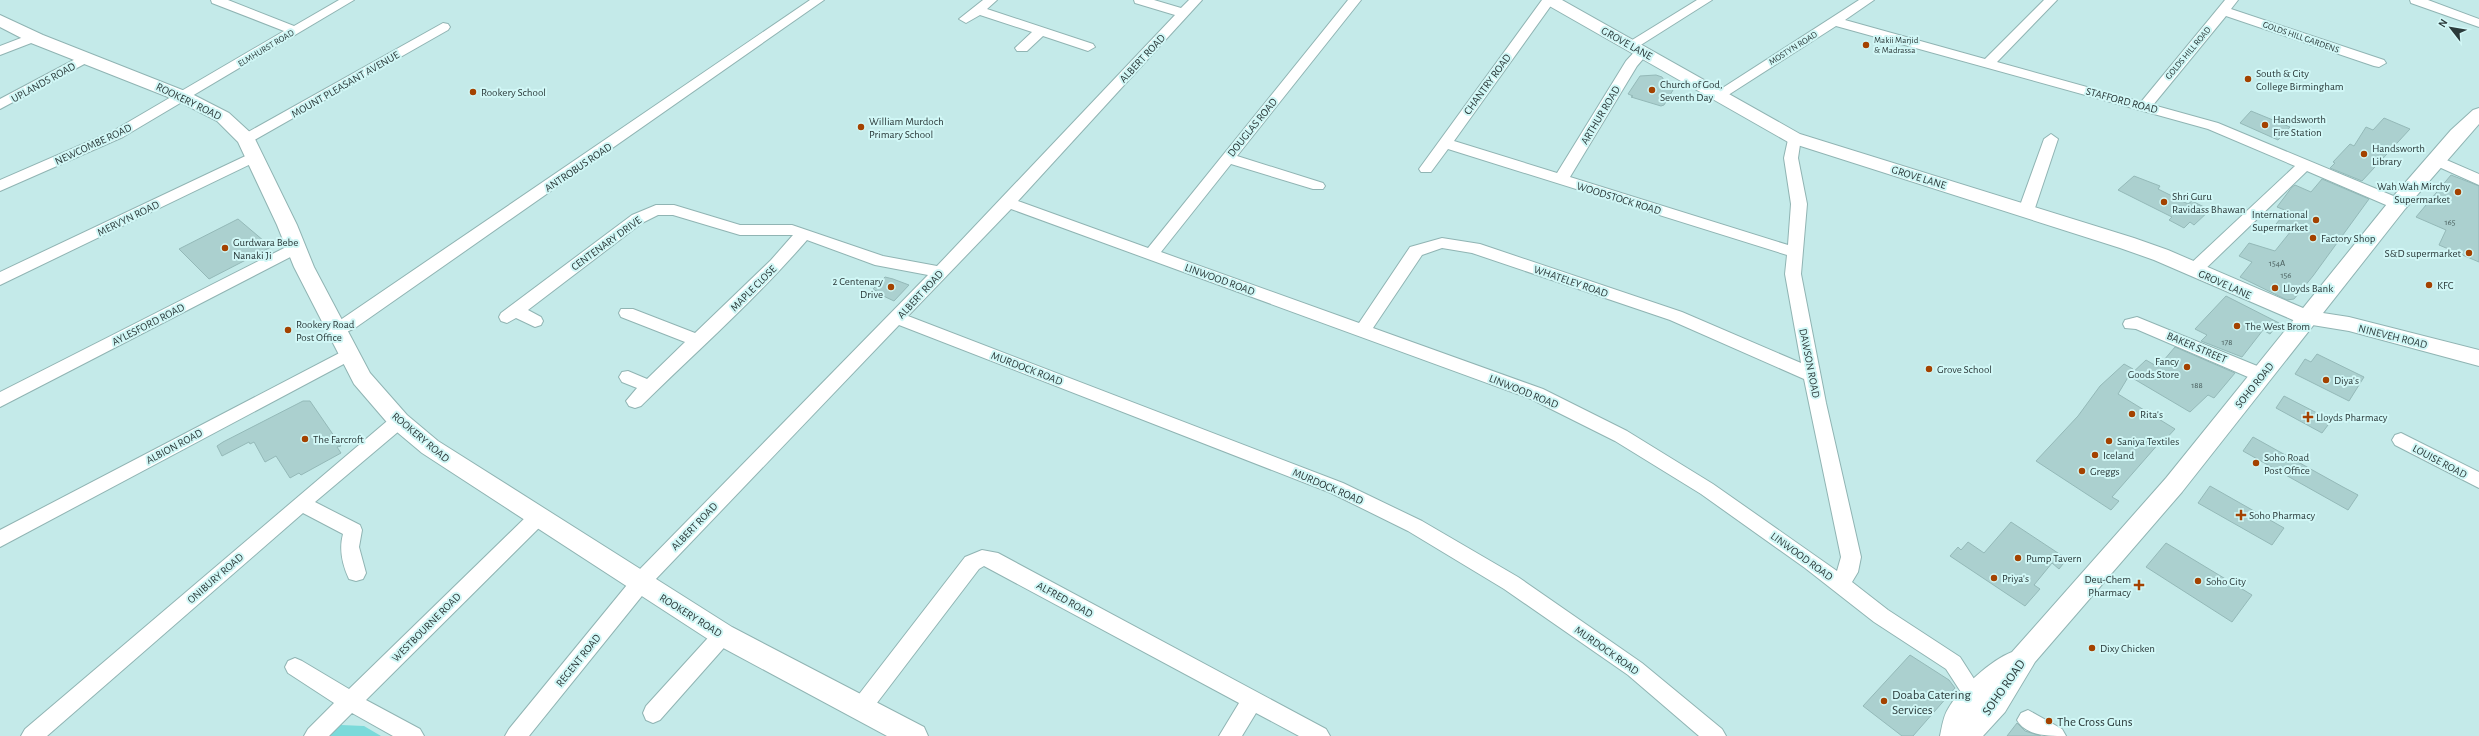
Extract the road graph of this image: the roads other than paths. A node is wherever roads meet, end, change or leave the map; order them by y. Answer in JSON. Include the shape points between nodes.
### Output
{"nodes":[{"id":1,"x":217,"y":0,"type":"edge"},
{"id":2,"x":348,"y":0,"type":"edge"},
{"id":3,"x":818,"y":0,"type":"edge"},
{"id":4,"x":991,"y":0,"type":"edge"},
{"id":5,"x":1140,"y":0,"type":"edge"},
{"id":6,"x":1196,"y":0,"type":"edge"},
{"id":7,"x":1355,"y":0,"type":"edge"},
{"id":8,"x":1549,"y":0,"type":"edge"},
{"id":9,"x":1706,"y":0,"type":"edge"},
{"id":10,"x":1868,"y":0,"type":"edge"},
{"id":11,"x":2051,"y":0,"type":"edge"},
{"id":12,"x":2232,"y":0,"type":"edge"},
{"id":13,"x":2416,"y":0,"type":"edge"},
{"id":14,"x":978,"y":10,"type":"junction"},
{"id":15,"x":2223,"y":11,"type":"junction"},
{"id":16,"x":1184,"y":13,"type":"junction"},
{"id":17,"x":966,"y":19,"type":"dead end"},
{"id":18,"x":0,"y":20,"type":"edge"},
{"id":19,"x":1836,"y":22,"type":"junction"},
{"id":20,"x":2479,"y":22,"type":"edge"},
{"id":21,"x":443,"y":27,"type":"dead end"},
{"id":22,"x":295,"y":31,"type":"junction"},
{"id":23,"x":1042,"y":31,"type":"junction"},
{"id":24,"x":34,"y":37,"type":"junction"},
{"id":25,"x":1088,"y":47,"type":"dead end"},
{"id":26,"x":1022,"y":48,"type":"dead end"},
{"id":27,"x":1637,"y":49,"type":"junction"},
{"id":28,"x":0,"y":51,"type":"edge"},
{"id":29,"x":85,"y":58,"type":"junction"},
{"id":30,"x":1988,"y":63,"type":"junction"},
{"id":31,"x":2379,"y":63,"type":"dead end"},
{"id":32,"x":184,"y":96,"type":"junction"},
{"id":33,"x":1717,"y":96,"type":"junction"},
{"id":34,"x":0,"y":106,"type":"edge"},
{"id":35,"x":2144,"y":106,"type":"junction"},
{"id":36,"x":2479,"y":114,"type":"edge"},
{"id":37,"x":1794,"y":138,"type":"junction"},
{"id":38,"x":246,"y":139,"type":"junction"},
{"id":39,"x":2051,"y":139,"type":"dead end"},
{"id":40,"x":1444,"y":143,"type":"junction"},
{"id":41,"x":256,"y":156,"type":"junction"},
{"id":42,"x":1227,"y":158,"type":"junction"},
{"id":43,"x":2435,"y":160,"type":"junction"},
{"id":44,"x":2305,"y":165,"type":"junction"},
{"id":45,"x":1426,"y":169,"type":"dead end"},
{"id":46,"x":1561,"y":179,"type":"junction"},
{"id":47,"x":2479,"y":180,"type":"edge"},
{"id":48,"x":0,"y":186,"type":"edge"},
{"id":49,"x":1318,"y":186,"type":"dead end"},
{"id":50,"x":1008,"y":203,"type":"junction"},
{"id":51,"x":2398,"y":204,"type":"junction"},
{"id":52,"x":2026,"y":211,"type":"junction"},
{"id":53,"x":804,"y":233,"type":"junction"},
{"id":54,"x":296,"y":247,"type":"junction"},
{"id":55,"x":1794,"y":252,"type":"junction"},
{"id":56,"x":1151,"y":254,"type":"junction"},
{"id":57,"x":2194,"y":270,"type":"junction"},
{"id":58,"x":939,"y":272,"type":"junction"},
{"id":59,"x":0,"y":279,"type":"edge"},
{"id":60,"x":627,"y":313,"type":"dead end"},
{"id":61,"x":897,"y":318,"type":"junction"},
{"id":62,"x":2307,"y":318,"type":"junction"},
{"id":63,"x":535,"y":321,"type":"dead end"},
{"id":64,"x":2131,"y":324,"type":"dead end"},
{"id":65,"x":336,"y":331,"type":"junction"},
{"id":66,"x":1364,"y":331,"type":"junction"},
{"id":67,"x":700,"y":341,"type":"junction"},
{"id":68,"x":349,"y":354,"type":"junction"},
{"id":69,"x":2479,"y":358,"type":"edge"},
{"id":70,"x":1812,"y":375,"type":"junction"},
{"id":71,"x":2261,"y":375,"type":"junction"},
{"id":72,"x":628,"y":377,"type":"dead end"},
{"id":73,"x":650,"y":387,"type":"junction"},
{"id":74,"x":0,"y":400,"type":"edge"},
{"id":75,"x":635,"y":401,"type":"dead end"},
{"id":76,"x":399,"y":421,"type":"junction"},
{"id":77,"x":2401,"y":440,"type":"dead end"},
{"id":78,"x":2479,"y":481,"type":"edge"},
{"id":79,"x":301,"y":503,"type":"junction"},
{"id":80,"x":537,"y":518,"type":"junction"},
{"id":81,"x":0,"y":539,"type":"edge"},
{"id":82,"x":356,"y":573,"type":"dead end"},
{"id":83,"x":640,"y":583,"type":"junction"},
{"id":84,"x":1839,"y":583,"type":"junction"},
{"id":85,"x":723,"y":635,"type":"junction"},
{"id":86,"x":2026,"y":654,"type":"junction"},
{"id":87,"x":295,"y":667,"type":"dead end"},
{"id":88,"x":1975,"y":696,"type":"junction"},
{"id":89,"x":1252,"y":701,"type":"junction"},
{"id":90,"x":351,"y":702,"type":"junction"},
{"id":91,"x":860,"y":709,"type":"junction"},
{"id":92,"x":653,"y":713,"type":"dead end"},
{"id":93,"x":2028,"y":720,"type":"dead end"},
{"id":94,"x":1966,"y":731,"type":"edge"},
{"id":95,"x":32,"y":736,"type":"edge"},
{"id":96,"x":316,"y":736,"type":"edge"},
{"id":97,"x":413,"y":736,"type":"edge"},
{"id":98,"x":516,"y":736,"type":"edge"},
{"id":99,"x":914,"y":736,"type":"edge"},
{"id":100,"x":1230,"y":736,"type":"edge"},
{"id":101,"x":1319,"y":736,"type":"edge"},
{"id":102,"x":1716,"y":736,"type":"edge"},
{"id":103,"x":2055,"y":736,"type":"edge"}],
"edges":[{"from":1,"to":22,"type":"street"},
{"from":2,"to":22,"type":"street","name":"ELMHURST ROAD"},
{"from":3,"to":65,"type":"street","name":"ANTROBUS ROAD"},
{"from":4,"to":14,"type":"street"},
{"from":5,"to":16,"type":"street"},
{"from":6,"to":16,"type":"street","name":"ALBERT ROAD"},
{"from":7,"to":42,"type":"street","name":"DOUGLAS ROAD"},
{"from":8,"to":27,"type":"street","name":"GROVE LANE"},
{"from":8,"to":40,"type":"street","name":"CHANTRY ROAD"},
{"from":9,"to":27,"type":"street","name":"ARTHUR ROAD"},
{"from":10,"to":19,"type":"street","name":"MOSTYN ROAD"},
{"from":11,"to":30,"type":"street"},
{"from":12,"to":15,"type":"street","name":"GOLDS HILL ROAD"},
{"from":13,"to":20,"type":"street"},
{"from":14,"to":17,"type":"street"},
{"from":14,"to":23,"type":"street"},
{"from":15,"to":31,"type":"street","name":"GOLDS HILL GARDENS"},
{"from":15,"to":35,"type":"street","name":"GOLDS HILL ROAD"},
{"from":16,"to":50,"type":"street","name":"ALBERT ROAD"},
{"from":18,"to":24,"type":"main road","name":"ROOKERY ROAD"},
{"from":19,"to":30,"type":"street","name":"STAFFORD ROAD"},
{"from":19,"to":33,"type":"street","name":"MOSTYN ROAD"},
{"from":21,"to":38,"type":"street","name":"MOUNT PLEASANT AVENUE"},
{"from":22,"to":32,"type":"street","name":"ELMHURST ROAD"},
{"from":23,"to":25,"type":"street"},
{"from":23,"to":26,"type":"street"},
{"from":24,"to":28,"type":"street"},
{"from":24,"to":29,"type":"main road","name":"ROOKERY ROAD"},
{"from":27,"to":33,"type":"street","name":"GROVE LANE"},
{"from":27,"to":46,"type":"street","name":"ARTHUR ROAD","via":[[1631,64]]},
{"from":29,"to":32,"type":"main road","name":"ROOKERY ROAD"},
{"from":29,"to":34,"type":"street","name":"UPLANDS ROAD"},
{"from":30,"to":35,"type":"street","name":"STAFFORD ROAD"},
{"from":32,"to":38,"type":"main road","name":"ROOKERY ROAD","via":[[224,116]]},
{"from":32,"to":48,"type":"street","name":"NEWCOMBE ROAD","via":[[118,134]]},
{"from":33,"to":37,"type":"street","name":"GROVE LANE"},
{"from":35,"to":44,"type":"street","name":"STAFFORD ROAD","via":[[2213,126]]},
{"from":36,"to":43,"type":"main road","name":"SOHO ROAD"},
{"from":37,"to":52,"type":"street","name":"GROVE LANE"},
{"from":37,"to":55,"type":"street","name":"DAWSON ROAD","via":[[1791,158],[1799,204]]},
{"from":38,"to":41,"type":"main road","name":"ROOKERY ROAD"},
{"from":39,"to":52,"type":"street"},
{"from":40,"to":45,"type":"street","name":"CHANTRY ROAD"},
{"from":40,"to":46,"type":"street","name":"WOODSTOCK ROAD"},
{"from":41,"to":54,"type":"main road","name":"ROOKERY ROAD"},
{"from":41,"to":59,"type":"street","name":"MERVYN ROAD"},
{"from":42,"to":49,"type":"street"},
{"from":42,"to":56,"type":"street","name":"DOUGLAS ROAD"},
{"from":43,"to":47,"type":"street"},
{"from":43,"to":51,"type":"main road","name":"SOHO ROAD"},
{"from":44,"to":51,"type":"street","name":"STAFFORD ROAD"},
{"from":44,"to":57,"type":"street"},
{"from":46,"to":55,"type":"street","name":"WOODSTOCK ROAD"},
{"from":50,"to":56,"type":"street","name":"LINWOOD ROAD"},
{"from":50,"to":58,"type":"street","name":"ALBERT ROAD"},
{"from":51,"to":62,"type":"main road","name":"SOHO ROAD"},
{"from":52,"to":57,"type":"street","name":"GROVE LANE","via":[[2128,244]]},
{"from":53,"to":58,"type":"street","name":"CENTENARY DRIVE","via":[[881,261]]},
{"from":53,"to":63,"type":"street","name":"CENTENARY DRIVE","via":[[792,230],[740,230],[674,210],[656,210],[637,219],[512,314]]},
{"from":53,"to":67,"type":"street","name":"MAPLE CLOSE","via":[[778,264]]},
{"from":54,"to":65,"type":"main road","name":"ROOKERY ROAD"},
{"from":54,"to":74,"type":"street","name":"AYLESFORD ROAD"},
{"from":55,"to":70,"type":"street","name":"DAWSON ROAD","via":[[1793,274]]},
{"from":56,"to":66,"type":"street","name":"LINWOOD ROAD"},
{"from":57,"to":62,"type":"street","name":"GROVE LANE"},
{"from":58,"to":61,"type":"street","name":"ALBERT ROAD"},
{"from":60,"to":67,"type":"street"},
{"from":61,"to":83,"type":"street","name":"ALBERT ROAD"},
{"from":61,"to":102,"type":"street","name":"MURDOCK ROAD","via":[[1337,488],[1415,526],[1511,583],[1635,669]]},
{"from":62,"to":69,"type":"street","name":"NINEVEH ROAD","via":[[2349,324]]},
{"from":62,"to":71,"type":"main road","name":"SOHO ROAD"},
{"from":64,"to":71,"type":"street","name":"BAKER STREET","via":[[2137,323]]},
{"from":65,"to":68,"type":"main road","name":"ROOKERY ROAD"},
{"from":66,"to":70,"type":"street","name":"WHATELEY ROAD","via":[[1416,251],[1442,243],[1474,248],[1676,316]]},
{"from":66,"to":84,"type":"street","name":"LINWOOD ROAD","via":[[1537,394],[1620,436],[1707,489]]},
{"from":67,"to":73,"type":"street","name":"MAPLE CLOSE"},
{"from":68,"to":76,"type":"main road","name":"ROOKERY ROAD","via":[[362,378]]},
{"from":68,"to":81,"type":"street","name":"ALBION ROAD"},
{"from":70,"to":84,"type":"street","name":"DAWSON ROAD","via":[[1851,557],[1848,572]]},
{"from":71,"to":86,"type":"main road","name":"SOHO ROAD","via":[[2174,485]]},
{"from":72,"to":73,"type":"street"},
{"from":73,"to":75,"type":"street","name":"MAPLE CLOSE"},
{"from":76,"to":79,"type":"street","name":"ONIBURY ROAD"},
{"from":76,"to":80,"type":"main road","name":"ROOKERY ROAD","via":[[455,465]]},
{"from":77,"to":78,"type":"street","name":"LOUISE ROAD"},
{"from":79,"to":82,"type":"street","via":[[352,530],[349,547]]},
{"from":79,"to":95,"type":"street","name":"ONIBURY ROAD"},
{"from":80,"to":83,"type":"main road","name":"ROOKERY ROAD"},
{"from":80,"to":90,"type":"street","name":"WESTBOURNE ROAD"},
{"from":83,"to":85,"type":"main road","name":"ROOKERY ROAD"},
{"from":83,"to":98,"type":"street","name":"REGENT ROAD"},
{"from":84,"to":88,"type":"street","name":"LINWOOD ROAD","via":[[1881,616],[1953,663]]},
{"from":85,"to":91,"type":"main road","name":"ROOKERY ROAD"},
{"from":85,"to":92,"type":"street"},
{"from":86,"to":88,"type":"main road","name":"SOHO ROAD"},
{"from":86,"to":94,"type":"main road","name":"SOHO ROAD","via":[[1995,703]]},
{"from":87,"to":90,"type":"street"},
{"from":88,"to":94,"type":"main road","name":"SOHO ROAD"},
{"from":89,"to":91,"type":"street","name":"ALFRED ROAD","via":[[991,559],[982,558],[972,563]]},
{"from":89,"to":100,"type":"street"},
{"from":89,"to":101,"type":"street","name":"ALFRED ROAD"},
{"from":90,"to":96,"type":"street","name":"WESTBOURNE ROAD"},
{"from":90,"to":97,"type":"street"},
{"from":91,"to":99,"type":"main road","name":"ROOKERY ROAD"},
{"from":93,"to":103,"type":"street"}]}
